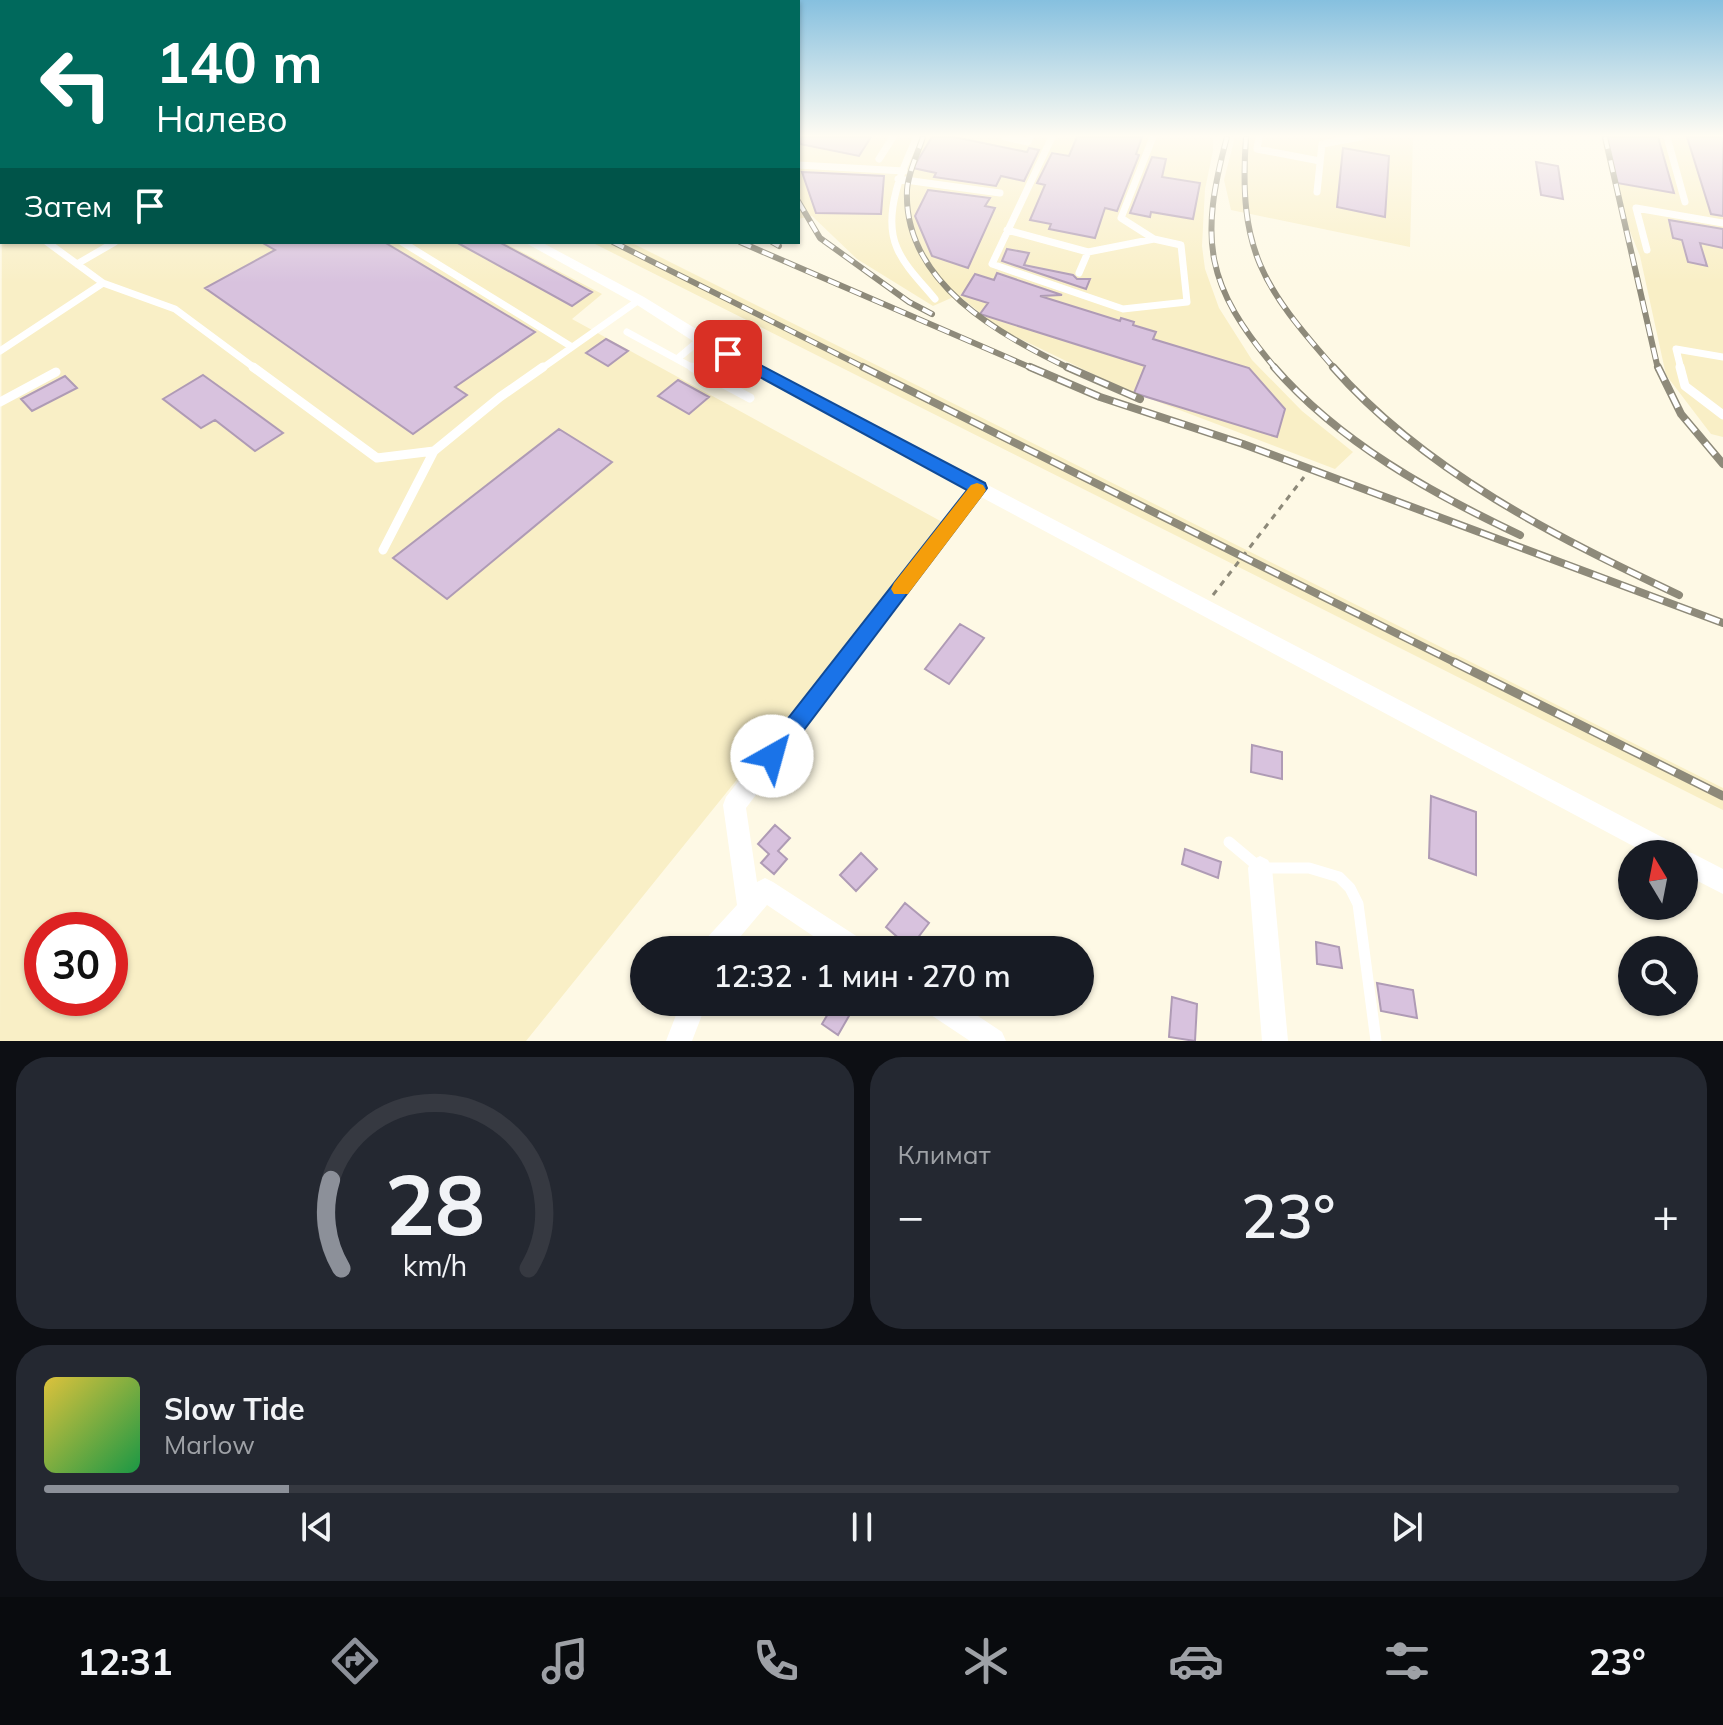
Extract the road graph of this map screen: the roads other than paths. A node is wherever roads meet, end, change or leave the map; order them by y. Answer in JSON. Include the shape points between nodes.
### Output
{"nodes":[{"id":1,"x":897,"y":186,"type":"edge"},
{"id":2,"x":946,"y":186,"type":"edge"},
{"id":3,"x":1028,"y":186,"type":"edge"},
{"id":4,"x":1134,"y":186,"type":"edge"},
{"id":5,"x":1318,"y":186,"type":"edge"},
{"id":6,"x":1680,"y":186,"type":"edge"},
{"id":7,"x":1317,"y":192,"type":"dead end"},
{"id":8,"x":1000,"y":193,"type":"dead end"},
{"id":9,"x":1685,"y":202,"type":"dead end"},
{"id":10,"x":1723,"y":223,"type":"edge"},
{"id":11,"x":1007,"y":230,"type":"junction"},
{"id":12,"x":1154,"y":239,"type":"junction"},
{"id":13,"x":50,"y":244,"type":"edge"},
{"id":14,"x":112,"y":244,"type":"edge"},
{"id":15,"x":405,"y":244,"type":"edge"},
{"id":16,"x":535,"y":244,"type":"edge"},
{"id":17,"x":1647,"y":250,"type":"dead end"},
{"id":18,"x":1088,"y":252,"type":"junction"},
{"id":19,"x":77,"y":264,"type":"junction"},
{"id":20,"x":1079,"y":273,"type":"dead end"},
{"id":21,"x":103,"y":283,"type":"junction"},
{"id":22,"x":935,"y":299,"type":"dead end"},
{"id":23,"x":639,"y":300,"type":"junction"},
{"id":24,"x":627,"y":332,"type":"dead end"},
{"id":25,"x":701,"y":339,"type":"junction"},
{"id":26,"x":572,"y":347,"type":"junction"},
{"id":27,"x":0,"y":351,"type":"edge"},
{"id":28,"x":1723,"y":357,"type":"edge"},
{"id":29,"x":677,"y":359,"type":"junction"},
{"id":30,"x":56,"y":372,"type":"dead end"},
{"id":31,"x":750,"y":398,"type":"dead end"},
{"id":32,"x":0,"y":402,"type":"edge"},
{"id":33,"x":1723,"y":415,"type":"edge"},
{"id":34,"x":434,"y":451,"type":"junction"},
{"id":35,"x":978,"y":488,"type":"junction"},
{"id":36,"x":383,"y":550,"type":"dead end"},
{"id":37,"x":1644,"y":840,"type":"edge"},
{"id":38,"x":1229,"y":842,"type":"dead end"},
{"id":39,"x":1260,"y":868,"type":"junction"},
{"id":40,"x":1698,"y":869,"type":"edge"},
{"id":41,"x":1723,"y":882,"type":"edge"},
{"id":42,"x":749,"y":908,"type":"junction"},
{"id":43,"x":725,"y":936,"type":"edge"},
{"id":44,"x":834,"y":936,"type":"edge"},
{"id":45,"x":689,"y":1016,"type":"edge"},
{"id":46,"x":955,"y":1016,"type":"edge"},
{"id":47,"x":679,"y":1041,"type":"edge"},
{"id":48,"x":993,"y":1041,"type":"edge"},
{"id":49,"x":1275,"y":1041,"type":"edge"},
{"id":50,"x":1376,"y":1041,"type":"edge"}],
"edges":[{"from":1,"to":22,"type":"lane","via":[[895,245]]},
{"from":2,"to":8,"type":"lane"},
{"from":3,"to":11,"type":"lane"},
{"from":4,"to":12,"type":"lane","via":[[1121,218]]},
{"from":5,"to":7,"type":"lane"},
{"from":6,"to":9,"type":"lane"},
{"from":10,"to":17,"type":"lane","via":[[1636,208]]},
{"from":11,"to":12,"type":"lane","via":[[992,264],[1123,309],[1187,302],[1181,245]]},
{"from":11,"to":18,"type":"lane"},
{"from":12,"to":18,"type":"lane"},
{"from":13,"to":19,"type":"lane"},
{"from":14,"to":19,"type":"lane"},
{"from":15,"to":26,"type":"lane"},
{"from":16,"to":23,"type":"street"},
{"from":18,"to":20,"type":"lane"},
{"from":19,"to":21,"type":"lane"},
{"from":21,"to":27,"type":"lane"},
{"from":21,"to":34,"type":"lane","via":[[175,309],[377,458]]},
{"from":23,"to":25,"type":"street"},
{"from":23,"to":26,"type":"lane"},
{"from":24,"to":29,"type":"lane"},
{"from":25,"to":29,"type":"lane"},
{"from":25,"to":35,"type":"street"},
{"from":26,"to":34,"type":"lane"},
{"from":28,"to":33,"type":"lane","via":[[1676,349],[1685,386]]},
{"from":29,"to":31,"type":"lane"},
{"from":30,"to":32,"type":"lane"},
{"from":34,"to":36,"type":"lane"},
{"from":35,"to":37,"type":"street"},
{"from":35,"to":42,"type":"street","via":[[734,805]]},
{"from":38,"to":39,"type":"lane"},
{"from":39,"to":49,"type":"street"},
{"from":39,"to":50,"type":"lane","via":[[1324,871],[1350,888],[1358,904]]},
{"from":40,"to":41,"type":"street"},
{"from":42,"to":43,"type":"street"},
{"from":42,"to":44,"type":"street","via":[[765,890]]},
{"from":45,"to":47,"type":"street"},
{"from":46,"to":48,"type":"street"}]}
